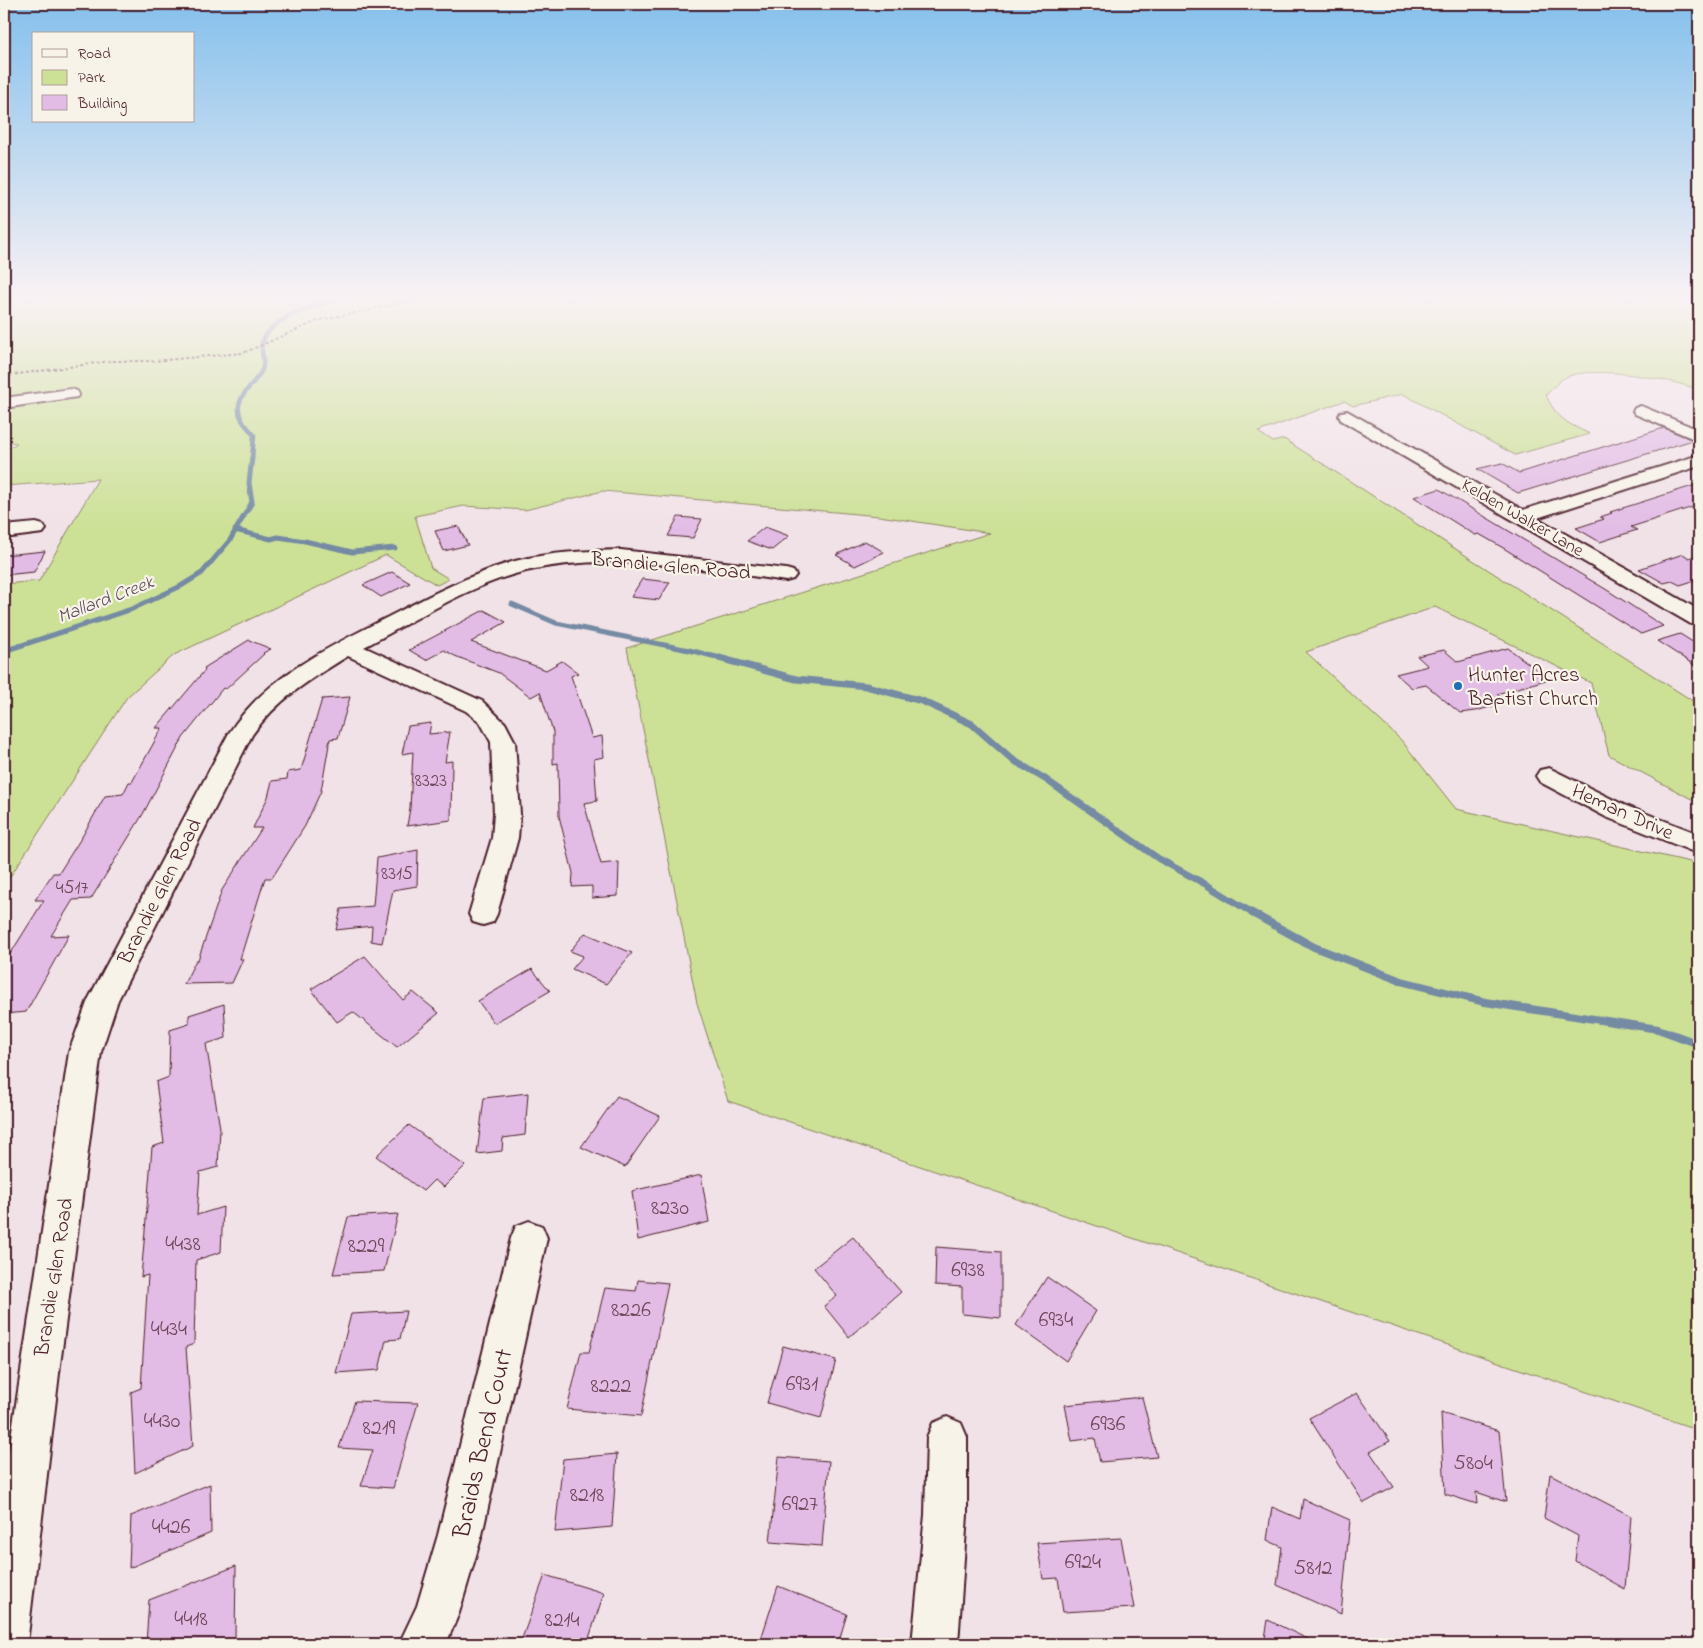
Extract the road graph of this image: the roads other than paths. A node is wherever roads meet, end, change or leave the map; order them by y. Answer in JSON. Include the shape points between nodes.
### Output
{"nodes":[{"id":1,"x":71,"y":394,"type":"dead end"},
{"id":2,"x":4,"y":403,"type":"edge"},
{"id":3,"x":1641,"y":411,"type":"dead end"},
{"id":4,"x":1347,"y":416,"type":"dead end"},
{"id":5,"x":1699,"y":436,"type":"edge"},
{"id":6,"x":1699,"y":460,"type":"edge"},
{"id":7,"x":1522,"y":516,"type":"junction"},
{"id":8,"x":36,"y":529,"type":"dead end"},
{"id":9,"x":4,"y":532,"type":"edge"},
{"id":10,"x":786,"y":575,"type":"dead end"},
{"id":11,"x":1697,"y":615,"type":"edge"},
{"id":12,"x":347,"y":647,"type":"junction"},
{"id":13,"x":1549,"y":776,"type":"dead end"},
{"id":14,"x":1699,"y":844,"type":"edge"},
{"id":15,"x":482,"y":914,"type":"dead end"},
{"id":16,"x":529,"y":1238,"type":"dead end"},
{"id":17,"x":947,"y":1437,"type":"dead end"},
{"id":18,"x":4,"y":1644,"type":"edge"},
{"id":19,"x":422,"y":1644,"type":"edge"},
{"id":20,"x":935,"y":1644,"type":"edge"}],
"edges":[{"from":1,"to":2,"type":"street"},
{"from":3,"to":5,"type":"street"},
{"from":4,"to":7,"type":"street","name":"Kelden Walker Lane"},
{"from":6,"to":7,"type":"street"},
{"from":7,"to":11,"type":"street","name":"Kelden Walker Lane"},
{"from":8,"to":9,"type":"street"},
{"from":10,"to":12,"type":"street","name":"Brandie Glen Road","via":[[621,556],[549,561],[521,566],[464,586]]},
{"from":12,"to":15,"type":"street","via":[[474,706],[498,728],[503,742],[506,838]]},
{"from":12,"to":18,"type":"street","name":"Brandie Glen Road","via":[[270,697],[246,727],[196,818],[93,1025],[85,1052],[40,1364]]},
{"from":13,"to":14,"type":"street","name":"Heman Drive","via":[[1615,811]]},
{"from":16,"to":19,"type":"street","name":"Braids Bend Court","via":[[460,1535],[437,1613]]},
{"from":17,"to":20,"type":"street","via":[[946,1515]]}]}
